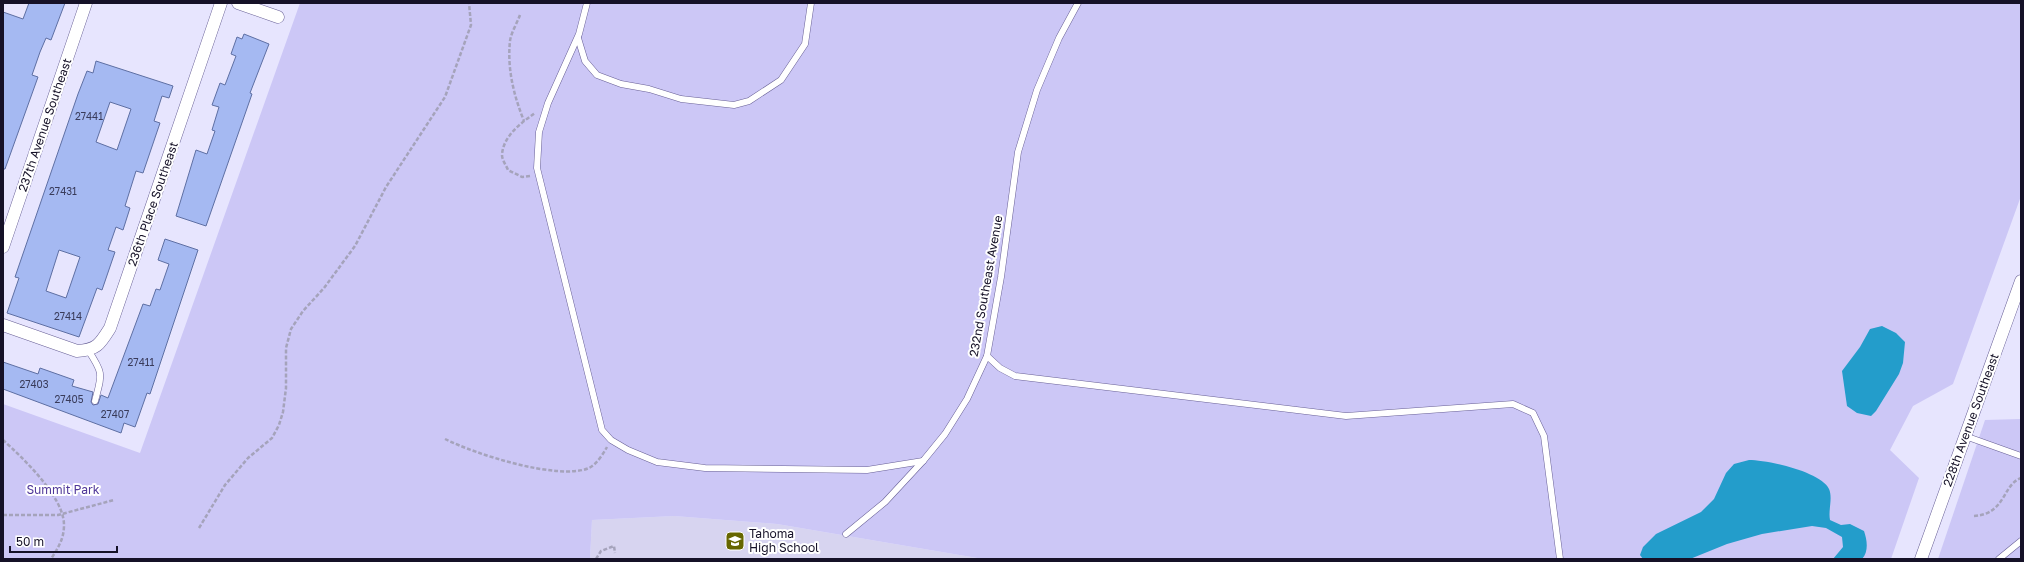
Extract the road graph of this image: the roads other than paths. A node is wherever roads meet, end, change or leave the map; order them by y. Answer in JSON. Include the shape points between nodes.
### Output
{"nodes":[{"id":1,"x":86,"y":3,"type":"edge"},
{"id":2,"x":221,"y":3,"type":"edge"},
{"id":3,"x":238,"y":3,"type":"edge"},
{"id":4,"x":587,"y":3,"type":"edge"},
{"id":5,"x":811,"y":3,"type":"edge"},
{"id":6,"x":1078,"y":3,"type":"edge"},
{"id":7,"x":278,"y":17,"type":"dead end"},
{"id":8,"x":578,"y":38,"type":"junction"},
{"id":9,"x":3,"y":247,"type":"edge"},
{"id":10,"x":2021,"y":281,"type":"edge"},
{"id":11,"x":2017,"y":306,"type":"edge"},
{"id":12,"x":3,"y":325,"type":"edge"},
{"id":13,"x":88,"y":350,"type":"junction"},
{"id":14,"x":987,"y":356,"type":"junction"},
{"id":15,"x":95,"y":401,"type":"dead end"},
{"id":16,"x":1965,"y":436,"type":"junction"},
{"id":17,"x":2021,"y":456,"type":"edge"},
{"id":18,"x":923,"y":461,"type":"junction"},
{"id":19,"x":846,"y":534,"type":"dead end"},
{"id":20,"x":2021,"y":541,"type":"edge"},
{"id":21,"x":1560,"y":559,"type":"edge"},
{"id":22,"x":1921,"y":559,"type":"edge"},
{"id":23,"x":1999,"y":559,"type":"edge"}],
"edges":[{"from":1,"to":9,"type":"street","name":"237th Avenue Southeast"},
{"from":2,"to":13,"type":"street","name":"236th Place Southeast","via":[[110,328],[99,345]]},
{"from":3,"to":7,"type":"street"},
{"from":4,"to":8,"type":"lane"},
{"from":5,"to":8,"type":"lane","via":[[805,44],[781,80],[749,101],[734,105],[681,99],[621,84],[597,75],[585,61]]},
{"from":6,"to":14,"type":"lane","name":"232nd Southeast Avenue","via":[[1059,38],[1037,90],[1018,152]]},
{"from":8,"to":18,"type":"lane","via":[[548,103],[539,132],[537,168],[602,430],[611,440],[628,450],[657,462],[705,468],[867,470]]},
{"from":10,"to":11,"type":"street","name":"228th Avenue Southeast"},
{"from":11,"to":16,"type":"street","name":"228th Avenue Southeast"},
{"from":12,"to":13,"type":"street","via":[[77,351]]},
{"from":13,"to":15,"type":"lane","via":[[100,367],[102,376]]},
{"from":14,"to":18,"type":"lane","name":"232nd Southeast Avenue","via":[[967,399],[945,434]]},
{"from":14,"to":21,"type":"lane","via":[[1000,368],[1015,376],[1346,416],[1514,404],[1533,413],[1544,436]]},
{"from":16,"to":17,"type":"lane"},
{"from":16,"to":22,"type":"street","name":"228th Avenue Southeast"},
{"from":18,"to":19,"type":"lane","name":"232nd Southeast Avenue","via":[[885,502]]},
{"from":20,"to":23,"type":"lane"}]}
